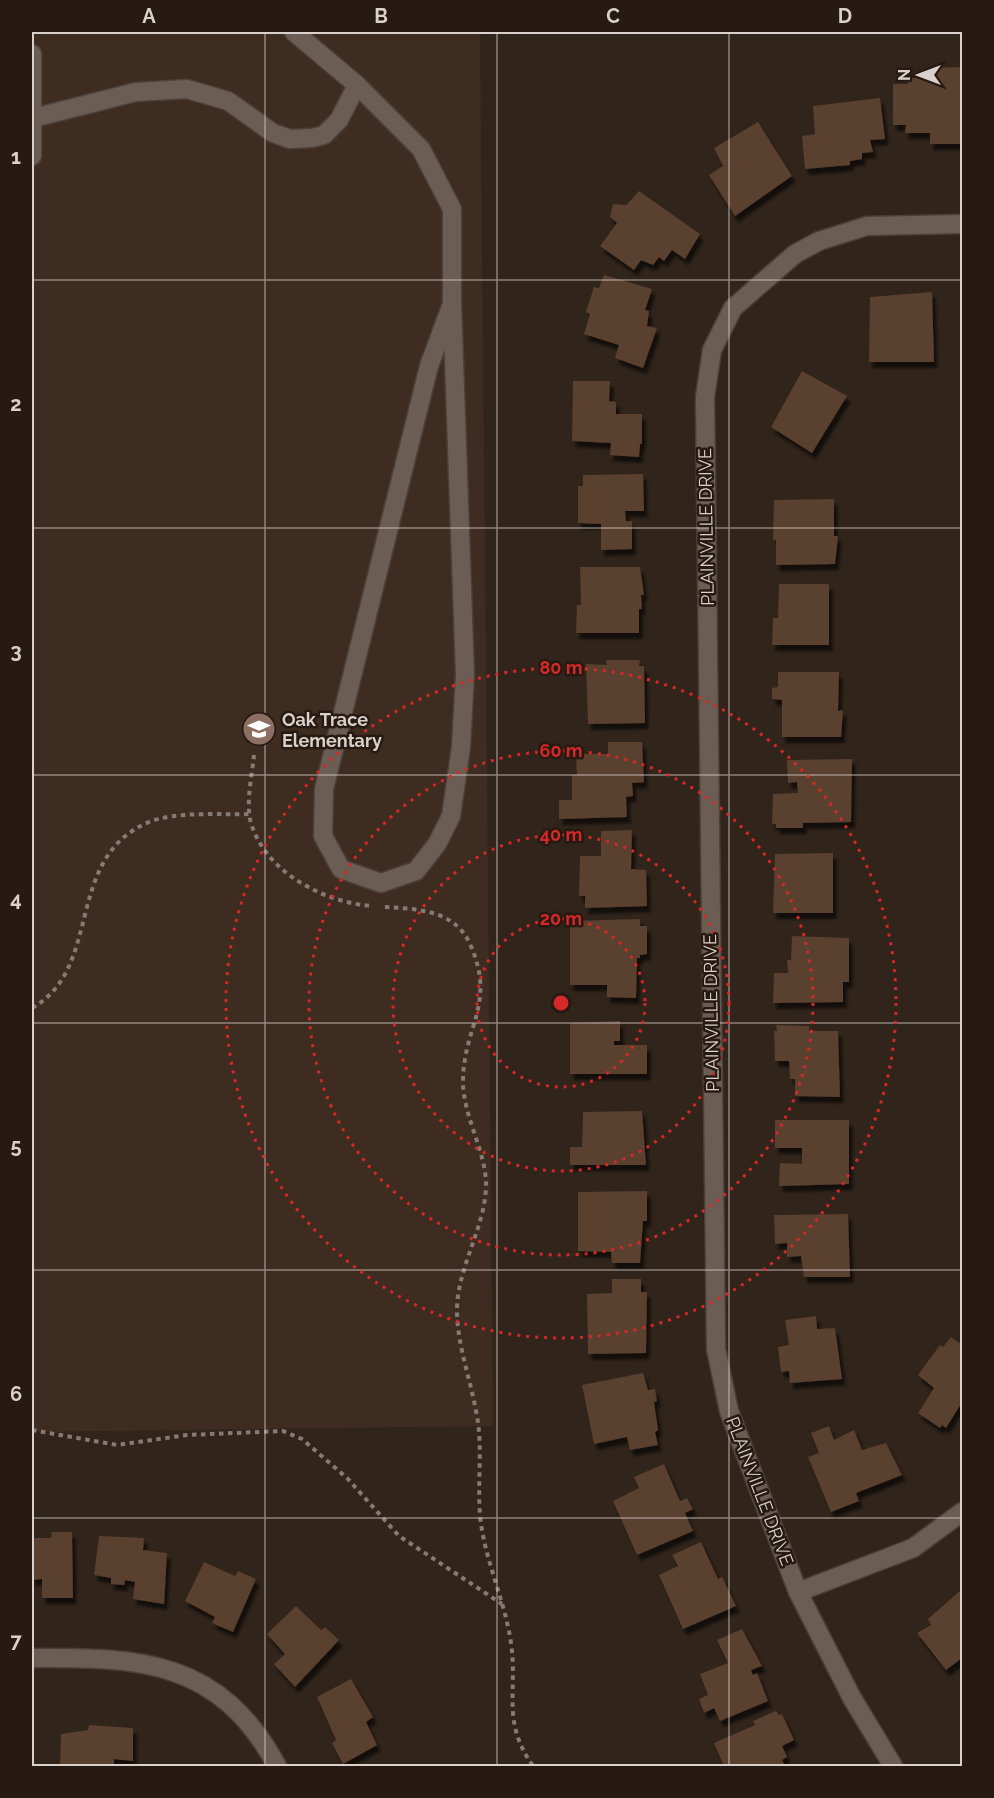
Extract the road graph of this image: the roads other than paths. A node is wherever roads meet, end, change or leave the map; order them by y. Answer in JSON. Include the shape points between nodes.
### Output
{"nodes":[{"id":1,"x":294,"y":32,"type":"edge"},
{"id":2,"x":32,"y":54,"type":"edge"},
{"id":3,"x":357,"y":85,"type":"junction"},
{"id":4,"x":33,"y":118,"type":"edge"},
{"id":5,"x":32,"y":156,"type":"edge"},
{"id":6,"x":963,"y":224,"type":"edge"},
{"id":7,"x":452,"y":304,"type":"junction"},
{"id":8,"x":963,"y":1512,"type":"edge"},
{"id":9,"x":798,"y":1592,"type":"junction"},
{"id":10,"x":32,"y":1658,"type":"edge"},
{"id":11,"x":277,"y":1767,"type":"edge"},
{"id":12,"x":893,"y":1767,"type":"edge"}],
"edges":[{"from":1,"to":3,"type":"street"},
{"from":2,"to":4,"type":"street"},
{"from":3,"to":4,"type":"street","via":[[339,120],[324,135],[312,138],[281,136],[228,102],[187,89],[136,92]]},
{"from":3,"to":7,"type":"street","via":[[421,149],[452,209]]},
{"from":4,"to":5,"type":"street"},
{"from":6,"to":9,"type":"street","name":"PLAINVILLE DRIVE","via":[[867,226],[819,241],[795,254],[733,308],[712,350],[705,397],[716,1349],[729,1411]]},
{"from":7,"to":7,"type":"street","via":[[429,366],[324,789],[322,836],[341,869],[381,883],[416,871],[438,844],[451,816],[461,747],[465,674]]},
{"from":8,"to":9,"type":"street","via":[[913,1548]]},
{"from":9,"to":12,"type":"street","name":"PLAINVILLE DRIVE","via":[[852,1698]]},
{"from":10,"to":11,"type":"street","via":[[129,1660],[172,1670],[213,1690],[244,1717]]}]}
